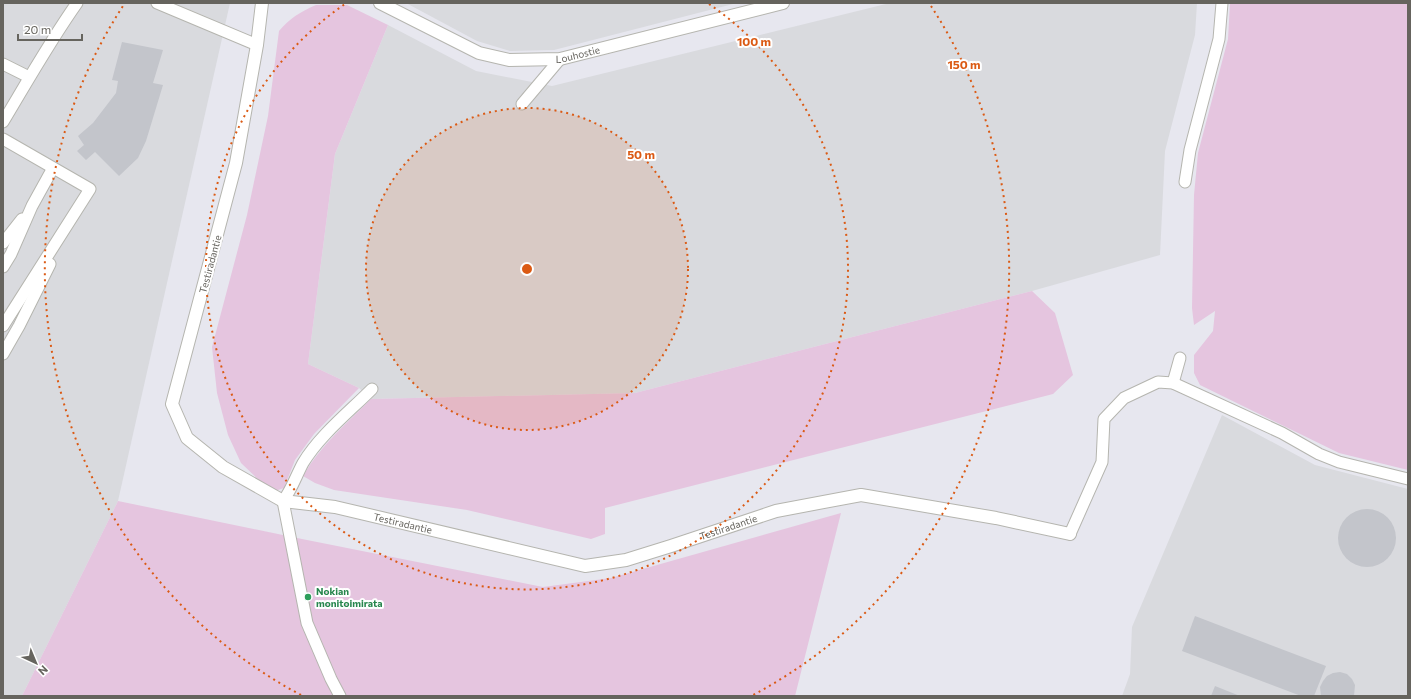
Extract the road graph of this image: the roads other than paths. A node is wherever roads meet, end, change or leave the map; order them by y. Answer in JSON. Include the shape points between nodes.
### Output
{"nodes":[{"id":1,"x":77,"y":3,"type":"edge"},
{"id":2,"x":157,"y":3,"type":"edge"},
{"id":3,"x":262,"y":3,"type":"edge"},
{"id":4,"x":380,"y":3,"type":"edge"},
{"id":5,"x":783,"y":3,"type":"edge"},
{"id":6,"x":1222,"y":3,"type":"edge"},
{"id":7,"x":257,"y":44,"type":"junction"},
{"id":8,"x":560,"y":59,"type":"junction"},
{"id":9,"x":3,"y":64,"type":"edge"},
{"id":10,"x":29,"y":77,"type":"junction"},
{"id":11,"x":522,"y":104,"type":"dead end"},
{"id":12,"x":3,"y":122,"type":"edge"},
{"id":13,"x":3,"y":139,"type":"edge"},
{"id":14,"x":52,"y":168,"type":"junction"},
{"id":15,"x":1185,"y":182,"type":"dead end"},
{"id":16,"x":32,"y":206,"type":"junction"},
{"id":17,"x":75,"y":213,"type":"junction"},
{"id":18,"x":3,"y":243,"type":"edge"},
{"id":19,"x":3,"y":267,"type":"edge"},
{"id":20,"x":3,"y":326,"type":"edge"},
{"id":21,"x":3,"y":354,"type":"edge"},
{"id":22,"x":1180,"y":358,"type":"dead end"},
{"id":23,"x":1173,"y":383,"type":"junction"},
{"id":24,"x":372,"y":389,"type":"dead end"},
{"id":25,"x":1408,"y":479,"type":"edge"},
{"id":26,"x":283,"y":501,"type":"junction"},
{"id":27,"x":1070,"y":534,"type":"joint"},
{"id":28,"x":340,"y":696,"type":"edge"}],
"edges":[{"from":1,"to":10,"type":"lane"},
{"from":2,"to":7,"type":"lane"},
{"from":3,"to":7,"type":"street","name":"Testiradantie"},
{"from":4,"to":8,"type":"street","name":"Louhostie","via":[[479,53],[509,60]]},
{"from":5,"to":8,"type":"street","name":"Louhostie"},
{"from":6,"to":15,"type":"lane","via":[[1219,38],[1190,150]]},
{"from":7,"to":26,"type":"street","name":"Testiradantie","via":[[236,163],[172,404],[187,438],[223,466]]},
{"from":8,"to":11,"type":"lane"},
{"from":9,"to":10,"type":"lane"},
{"from":10,"to":12,"type":"lane"},
{"from":13,"to":14,"type":"lane"},
{"from":14,"to":16,"type":"lane"},
{"from":14,"to":17,"type":"lane","via":[[90,189]]},
{"from":16,"to":18,"type":"lane"},
{"from":16,"to":19,"type":"lane"},
{"from":17,"to":20,"type":"lane"},
{"from":17,"to":21,"type":"lane"},
{"from":22,"to":23,"type":"lane"},
{"from":23,"to":25,"type":"lane","via":[[1282,433],[1318,454],[1339,462]]},
{"from":23,"to":27,"type":"lane","via":[[1158,382],[1124,398],[1104,419],[1102,462]]},
{"from":24,"to":26,"type":"lane","via":[[322,438],[303,463],[290,492]]},
{"from":26,"to":27,"type":"street","name":"Testiradantie","via":[[335,507],[585,566],[626,560],[776,511],[861,495],[996,518]]},
{"from":26,"to":28,"type":"lane","via":[[307,623]]}]}
